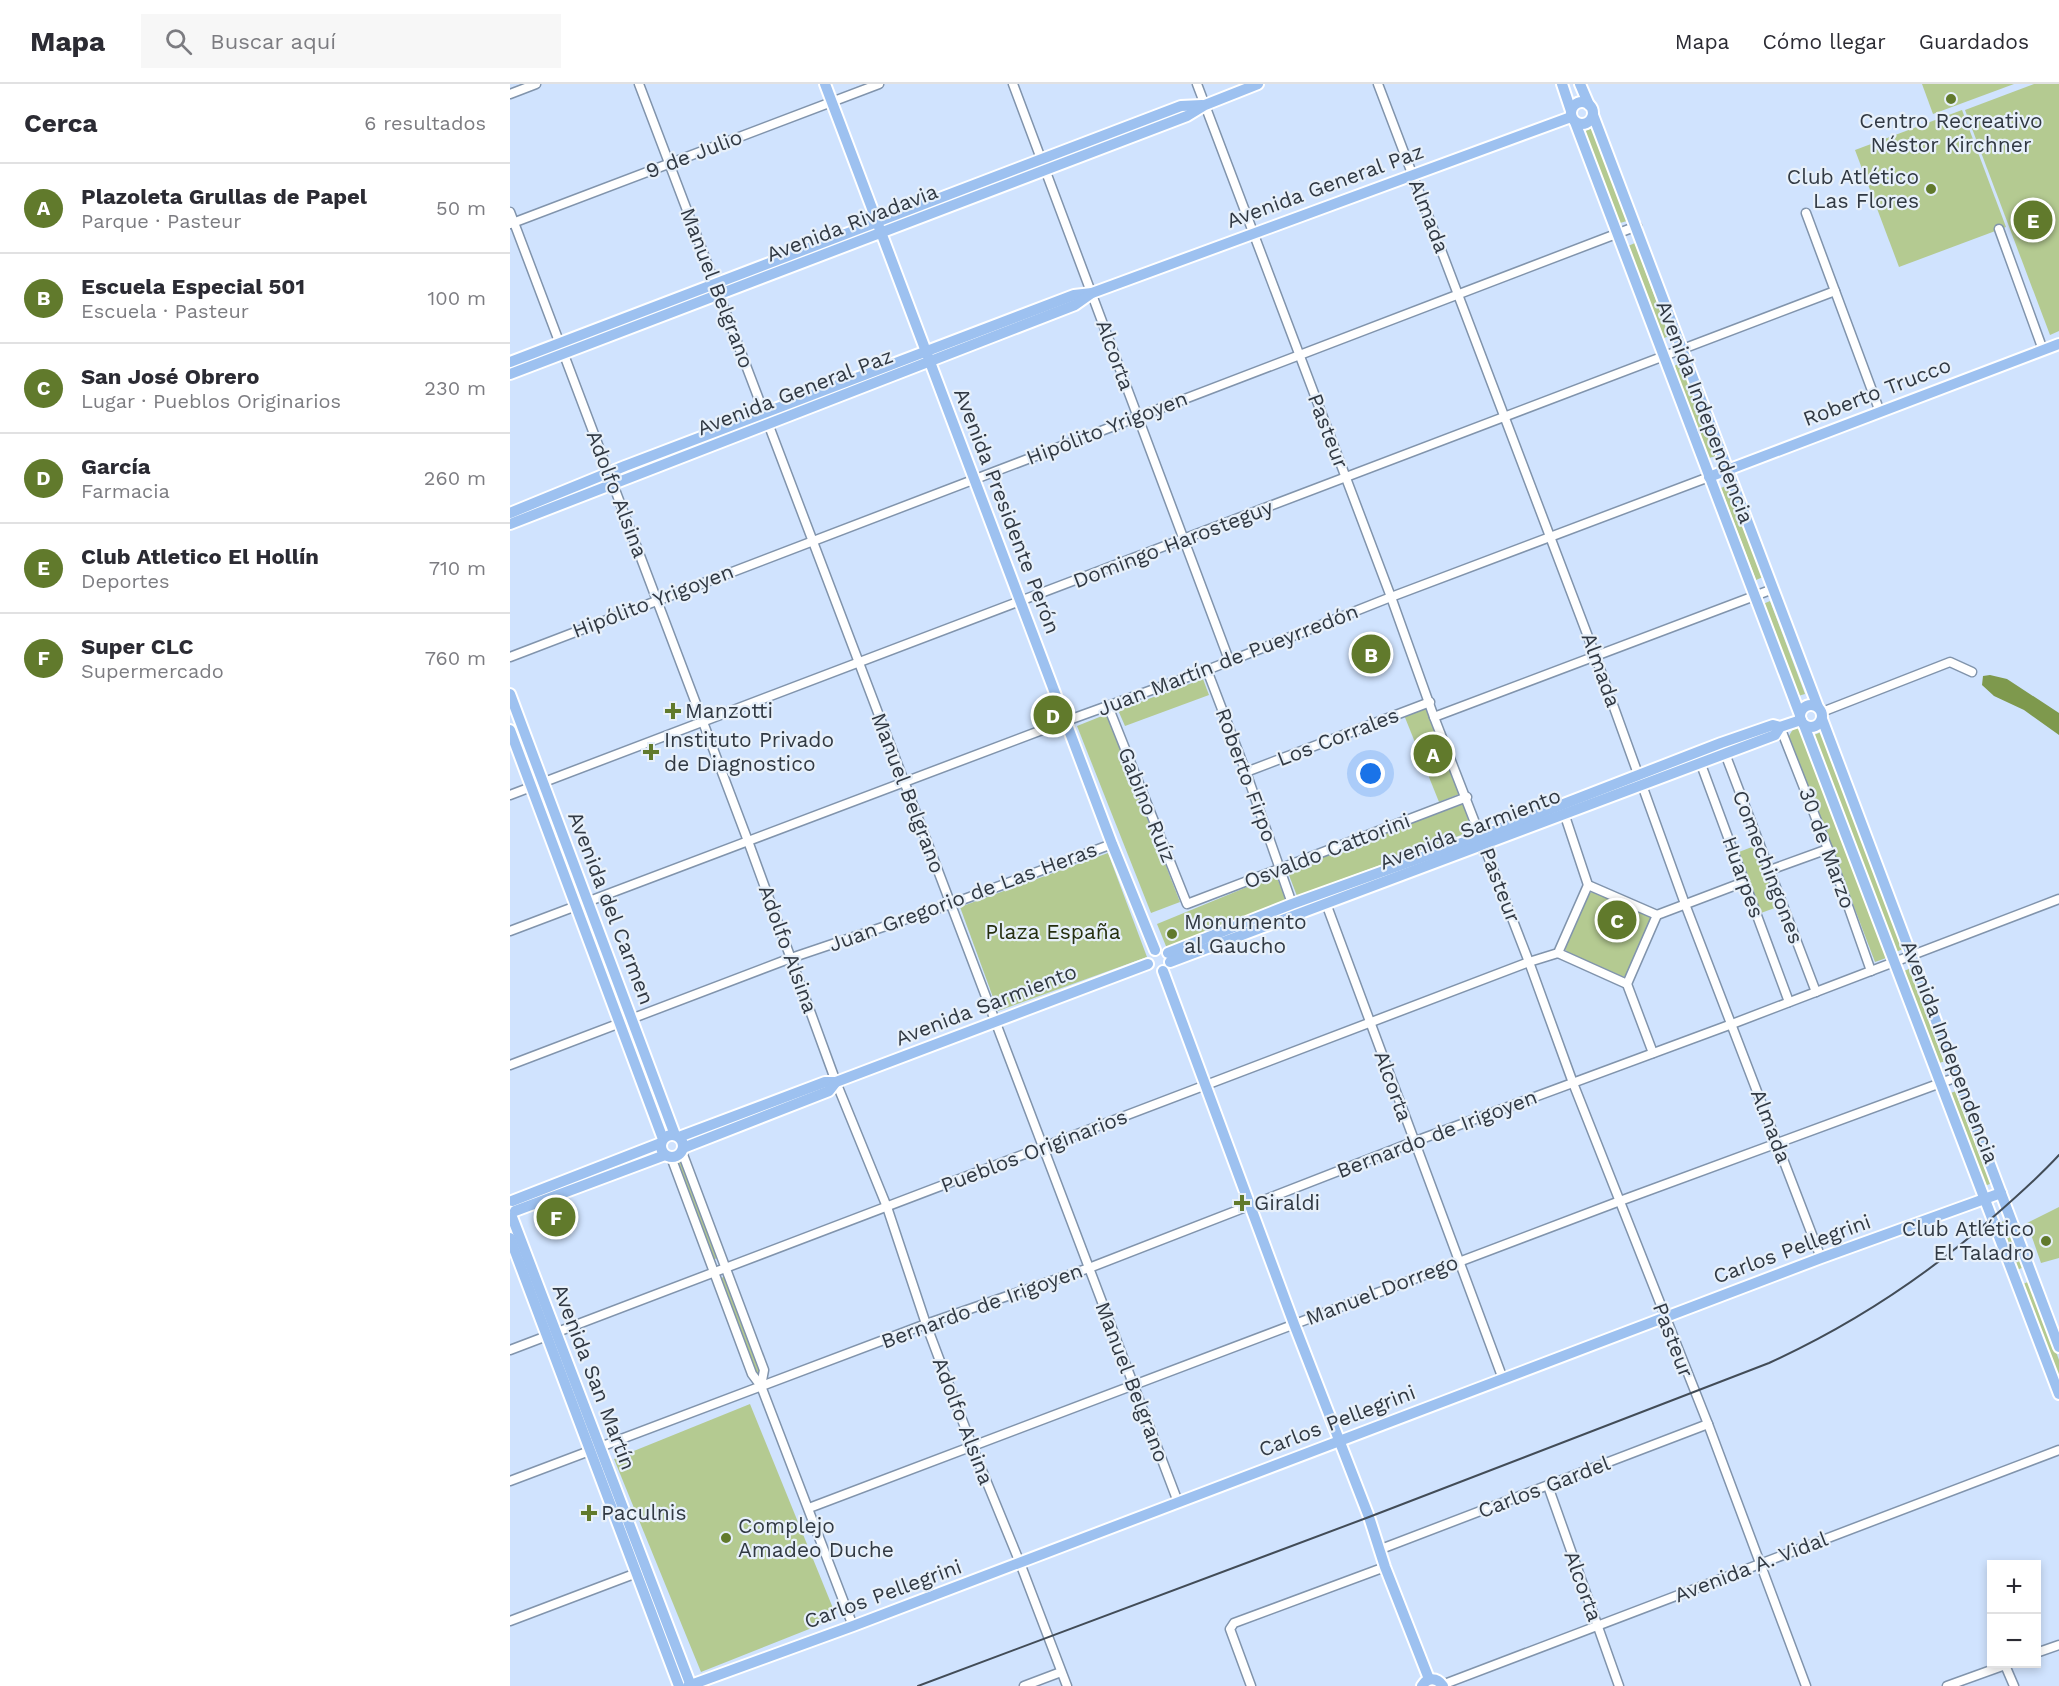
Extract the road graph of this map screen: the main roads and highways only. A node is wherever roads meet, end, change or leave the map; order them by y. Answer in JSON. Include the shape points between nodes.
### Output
{"nodes":[{"id":1,"x":825,"y":84,"type":"edge"},
{"id":2,"x":1258,"y":84,"type":"edge"},
{"id":3,"x":1562,"y":84,"type":"edge"},
{"id":4,"x":1580,"y":84,"type":"edge"},
{"id":5,"x":1591,"y":110,"type":"junction"},
{"id":6,"x":1572,"y":117,"type":"junction"},
{"id":7,"x":1043,"y":165,"type":"junction"},
{"id":8,"x":877,"y":222,"type":"junction"},
{"id":9,"x":881,"y":233,"type":"junction"},
{"id":10,"x":2059,"y":344,"type":"edge"},
{"id":11,"x":927,"y":356,"type":"junction"},
{"id":12,"x":510,"y":362,"type":"edge"},
{"id":13,"x":510,"y":374,"type":"edge"},
{"id":14,"x":1728,"y":470,"type":"junction"},
{"id":15,"x":1709,"y":477,"type":"junction"},
{"id":16,"x":610,"y":478,"type":"junction"},
{"id":17,"x":510,"y":513,"type":"edge"},
{"id":18,"x":510,"y":524,"type":"edge"},
{"id":19,"x":510,"y":694,"type":"edge"},
{"id":20,"x":1821,"y":713,"type":"junction"},
{"id":21,"x":1801,"y":720,"type":"junction"},
{"id":22,"x":510,"y":730,"type":"edge"},
{"id":23,"x":1155,"y":950,"type":"junction"},
{"id":24,"x":1169,"y":958,"type":"junction"},
{"id":25,"x":1149,"y":964,"type":"junction"},
{"id":26,"x":1163,"y":971,"type":"junction"},
{"id":27,"x":836,"y":1082,"type":"junction"},
{"id":28,"x":677,"y":1136,"type":"junction"},
{"id":29,"x":662,"y":1141,"type":"junction"},
{"id":30,"x":682,"y":1150,"type":"junction"},
{"id":31,"x":668,"y":1156,"type":"junction"},
{"id":32,"x":2001,"y":1193,"type":"junction"},
{"id":33,"x":1985,"y":1199,"type":"junction"},
{"id":34,"x":512,"y":1210,"type":"edge"},
{"id":35,"x":510,"y":1238,"type":"edge"},
{"id":36,"x":552,"y":1334,"type":"junction"},
{"id":37,"x":2059,"y":1347,"type":"edge"},
{"id":38,"x":2059,"y":1394,"type":"edge"},
{"id":39,"x":1338,"y":1442,"type":"junction"},
{"id":40,"x":642,"y":1571,"type":"junction"},
{"id":41,"x":1425,"y":1683,"type":"edge"},
{"id":42,"x":679,"y":1686,"type":"edge"},
{"id":43,"x":690,"y":1686,"type":"edge"},
{"id":44,"x":1442,"y":1686,"type":"edge"}],
"edges":[{"from":1,"to":8,"type":"main road","name":"Avenida Presidente Perón"},
{"from":2,"to":7,"type":"main road","name":"Avenida Rivadavia","via":[[1187,116]]},
{"from":3,"to":6,"type":"main road","name":"Avenida Independencia"},
{"from":4,"to":5,"type":"main road","name":"Avenida Independencia"},
{"from":5,"to":6,"type":"main road","via":[[1580,102],[1574,105]]},
{"from":5,"to":6,"type":"main road","via":[[1588,123],[1581,125]]},
{"from":5,"to":14,"type":"main road","name":"Avenida Independencia"},
{"from":6,"to":11,"type":"main road","name":"Avenida General Paz","via":[[1092,293],[1074,295]]},
{"from":6,"to":15,"type":"main road","name":"Avenida Independencia"},
{"from":7,"to":8,"type":"main road","name":"Avenida Rivadavia"},
{"from":7,"to":9,"type":"main road","name":"Avenida Rivadavia"},
{"from":8,"to":9,"type":"main road","name":"Avenida Presidente Perón"},
{"from":8,"to":12,"type":"main road","name":"Avenida Rivadavia"},
{"from":9,"to":11,"type":"main road","name":"Avenida Presidente Perón"},
{"from":9,"to":13,"type":"main road","name":"Avenida Rivadavia"},
{"from":10,"to":14,"type":"main road","name":"Roberto Trucco"},
{"from":11,"to":16,"type":"main road","name":"Avenida General Paz","via":[[764,413]]},
{"from":11,"to":16,"type":"main road","name":"Avenida General Paz","via":[[768,424]]},
{"from":11,"to":23,"type":"main road","name":"Avenida Presidente Perón"},
{"from":14,"to":15,"type":"main road","name":"Roberto Trucco"},
{"from":14,"to":20,"type":"main road","name":"Avenida Independencia"},
{"from":15,"to":21,"type":"main road","name":"Avenida Independencia"},
{"from":16,"to":17,"type":"main road","name":"Avenida General Paz"},
{"from":16,"to":18,"type":"main road","name":"Avenida General Paz"},
{"from":19,"to":28,"type":"main road","name":"Avenida del Carmen"},
{"from":20,"to":21,"type":"main road","via":[[1819,725],[1813,727]]},
{"from":20,"to":21,"type":"main road","via":[[1812,705],[1806,706]]},
{"from":20,"to":32,"type":"main road","name":"Avenida Independencia"},
{"from":21,"to":24,"type":"main road","name":"Avenida Sarmiento","via":[[1780,727],[1775,735],[1723,748]]},
{"from":21,"to":33,"type":"main road","name":"Avenida Independencia"},
{"from":22,"to":29,"type":"main road","name":"Avenida del Carmen"},
{"from":23,"to":24,"type":"main road","via":[[1161,949]]},
{"from":23,"to":25,"type":"main road","via":[[1148,957]]},
{"from":24,"to":26,"type":"main road","via":[[1169,966]]},
{"from":25,"to":26,"type":"main road","via":[[1153,970]]},
{"from":25,"to":27,"type":"main road","name":"Avenida Sarmiento"},
{"from":26,"to":39,"type":"main road"},
{"from":27,"to":28,"type":"main road","name":"Avenida Sarmiento","via":[[825,1082]]},
{"from":27,"to":30,"type":"main road","name":"Avenida Sarmiento","via":[[829,1091]]},
{"from":28,"to":29,"type":"main road","via":[[670,1135]]},
{"from":28,"to":30,"type":"main road","via":[[682,1141]]},
{"from":29,"to":31,"type":"main road","via":[[662,1150]]},
{"from":29,"to":34,"type":"main road"},
{"from":30,"to":31,"type":"main road","via":[[677,1156]]},
{"from":31,"to":34,"type":"main road"},
{"from":32,"to":33,"type":"main road","name":"Carlos Pellegrini"},
{"from":32,"to":37,"type":"main road","name":"Avenida Independencia"},
{"from":33,"to":38,"type":"main road","name":"Avenida Independencia"},
{"from":33,"to":39,"type":"main road","name":"Carlos Pellegrini"},
{"from":34,"to":36,"type":"main road","name":"Avenida San Martín"},
{"from":35,"to":36,"type":"main road","name":"Avenida San Martín"},
{"from":36,"to":40,"type":"main road","name":"Avenida San Martín"},
{"from":39,"to":41,"type":"main road","via":[[1381,1549]]},
{"from":39,"to":43,"type":"main road","name":"Carlos Pellegrini"},
{"from":40,"to":42,"type":"main road","name":"Avenida San Martín"},
{"from":40,"to":43,"type":"main road","name":"Avenida San Martín"},
{"from":41,"to":44,"type":"main road","via":[[1437,1680]]}]}
